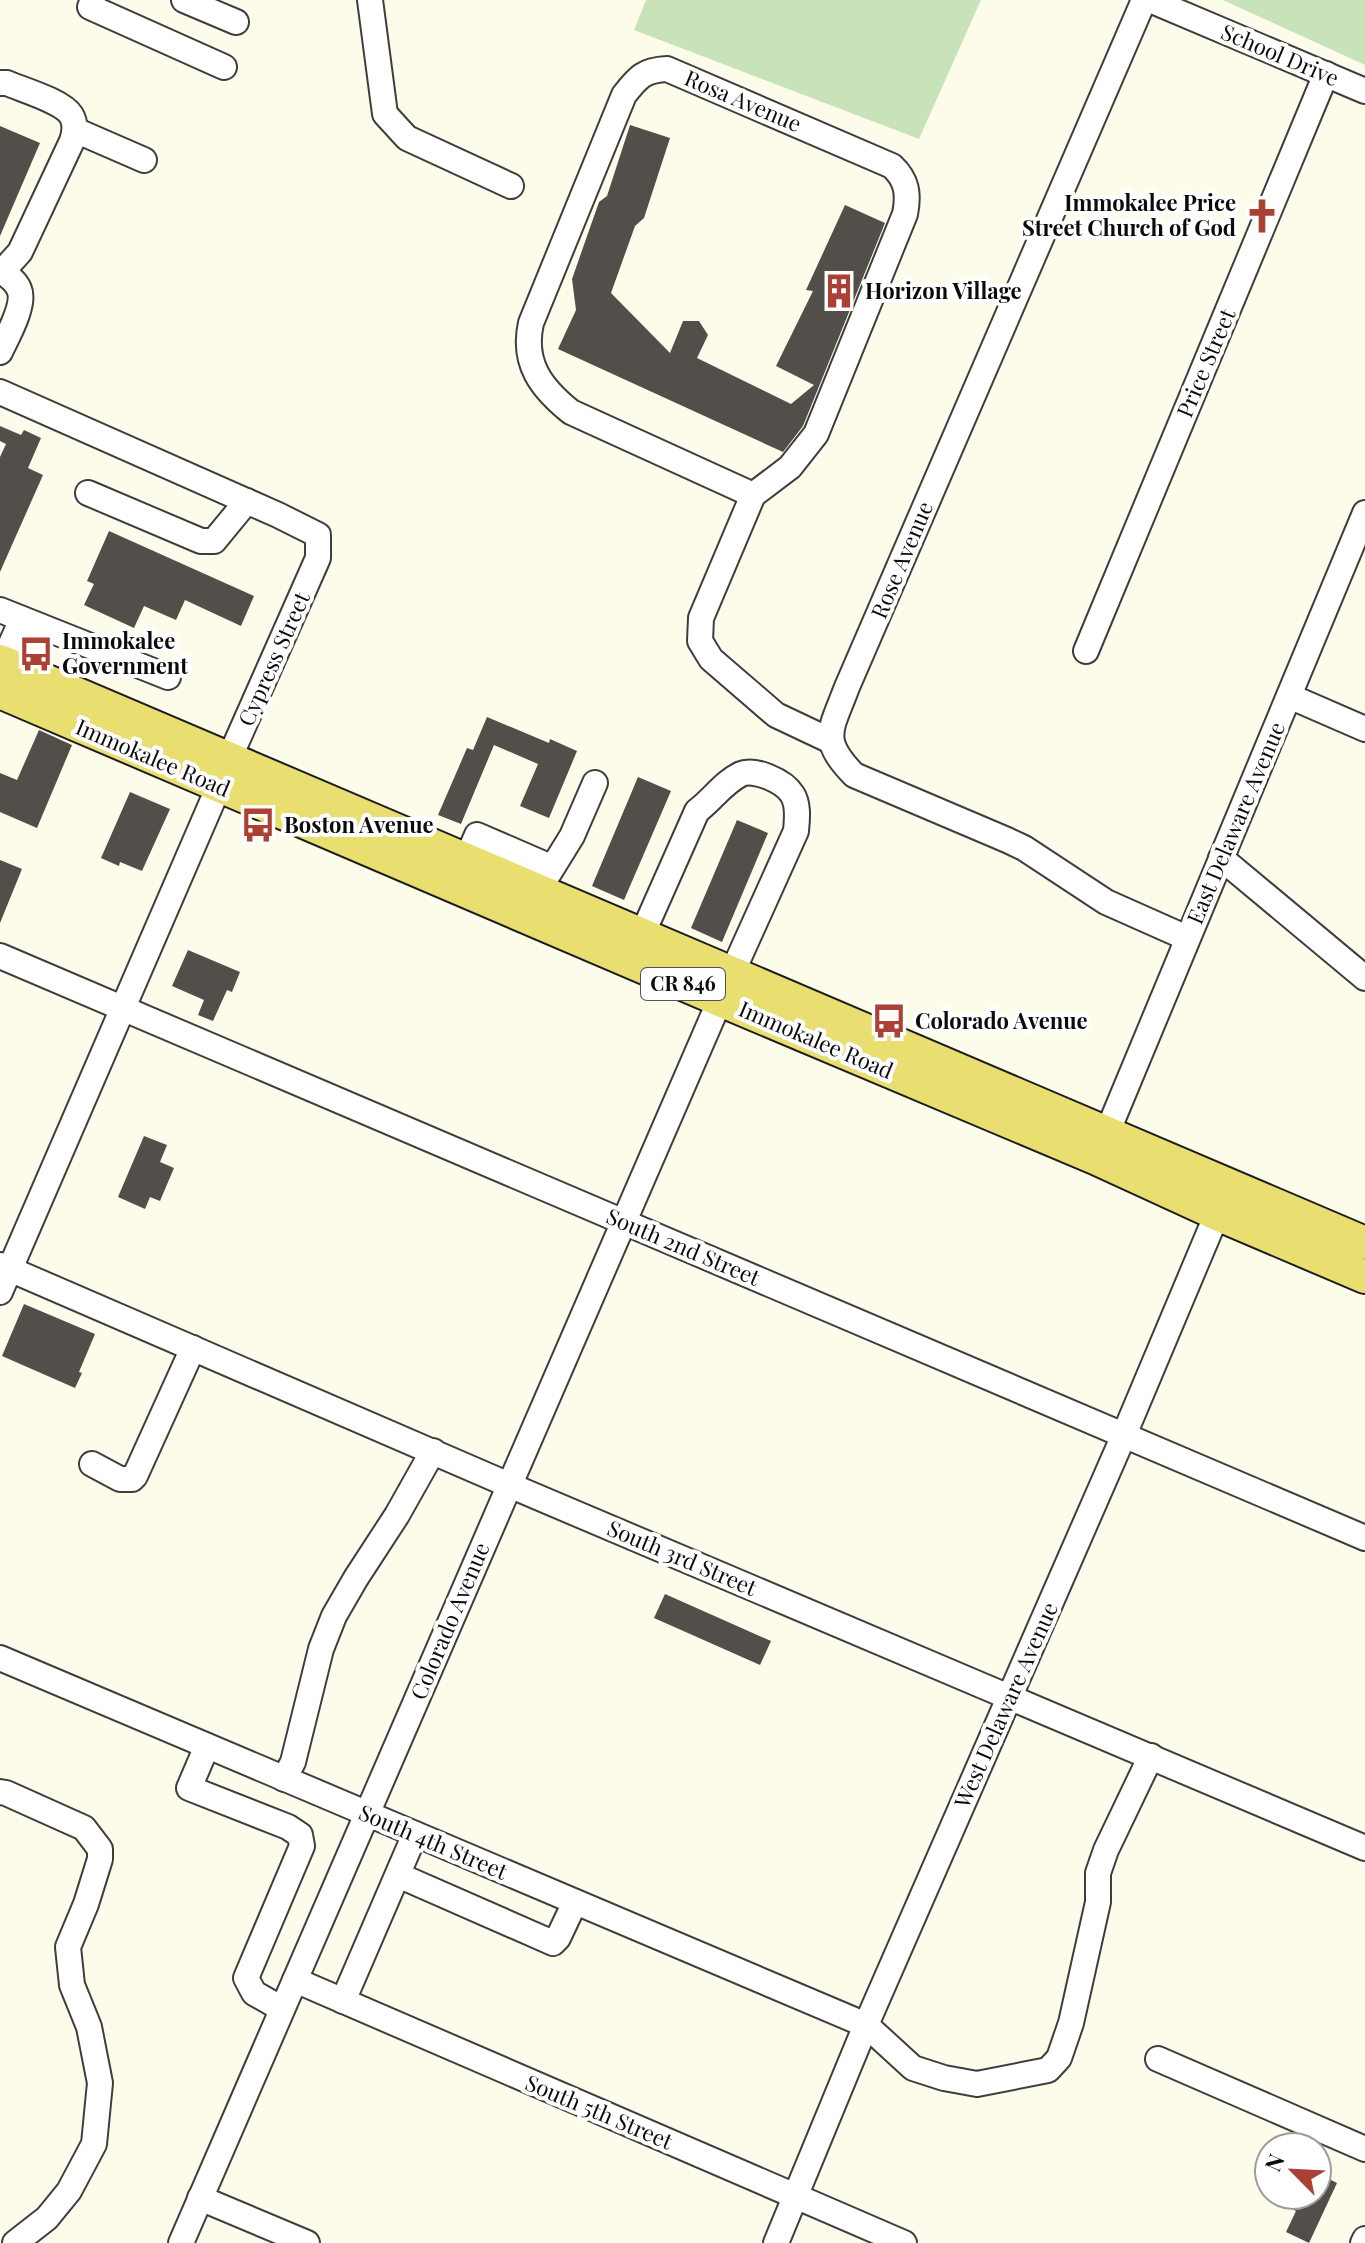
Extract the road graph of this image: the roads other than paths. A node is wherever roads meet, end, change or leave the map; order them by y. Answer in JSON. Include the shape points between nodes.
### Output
{"nodes":[{"id":1,"x":93,"y":0,"type":"edge"},
{"id":2,"x":184,"y":0,"type":"edge"},
{"id":3,"x":370,"y":0,"type":"edge"},
{"id":4,"x":1147,"y":0,"type":"edge"},
{"id":5,"x":236,"y":22,"type":"dead end"},
{"id":6,"x":224,"y":67,"type":"dead end"},
{"id":7,"x":1326,"y":74,"type":"junction"},
{"id":8,"x":0,"y":83,"type":"edge"},
{"id":9,"x":1365,"y":91,"type":"edge"},
{"id":10,"x":75,"y":130,"type":"junction"},
{"id":11,"x":144,"y":160,"type":"dead end"},
{"id":12,"x":511,"y":186,"type":"dead end"},
{"id":13,"x":1,"y":271,"type":"edge"},
{"id":14,"x":0,"y":352,"type":"edge"},
{"id":15,"x":0,"y":392,"type":"edge"},
{"id":16,"x":88,"y":493,"type":"dead end"},
{"id":17,"x":753,"y":495,"type":"junction"},
{"id":18,"x":247,"y":501,"type":"junction"},
{"id":19,"x":1365,"y":513,"type":"edge"},
{"id":20,"x":11,"y":614,"type":"edge"},
{"id":21,"x":1086,"y":651,"type":"dead end"},
{"id":22,"x":1,"y":672,"type":"edge"},
{"id":23,"x":168,"y":677,"type":"dead end"},
{"id":24,"x":1289,"y":696,"type":"junction"},
{"id":25,"x":1365,"y":729,"type":"edge"},
{"id":26,"x":831,"y":741,"type":"junction"},
{"id":27,"x":224,"y":772,"type":"junction"},
{"id":28,"x":595,"y":783,"type":"dead end"},
{"id":29,"x":1221,"y":858,"type":"junction"},
{"id":30,"x":544,"y":879,"type":"junction"},
{"id":31,"x":642,"y":935,"type":"junction"},
{"id":32,"x":1187,"y":938,"type":"junction"},
{"id":33,"x":0,"y":956,"type":"edge"},
{"id":34,"x":1365,"y":978,"type":"edge"},
{"id":35,"x":726,"y":986,"type":"junction"},
{"id":36,"x":123,"y":1009,"type":"junction"},
{"id":37,"x":1101,"y":1145,"type":"junction"},
{"id":38,"x":1223,"y":1200,"type":"junction"},
{"id":39,"x":625,"y":1222,"type":"junction"},
{"id":40,"x":1365,"y":1243,"type":"edge"},
{"id":41,"x":5,"y":1267,"type":"edge"},
{"id":42,"x":1365,"y":1277,"type":"edge"},
{"id":43,"x":0,"y":1292,"type":"edge"},
{"id":44,"x":193,"y":1348,"type":"junction"},
{"id":45,"x":1124,"y":1435,"type":"junction"},
{"id":46,"x":433,"y":1451,"type":"junction"},
{"id":47,"x":92,"y":1464,"type":"dead end"},
{"id":48,"x":509,"y":1485,"type":"junction"},
{"id":49,"x":1365,"y":1538,"type":"edge"},
{"id":50,"x":0,"y":1658,"type":"edge"},
{"id":51,"x":1010,"y":1697,"type":"junction"},
{"id":52,"x":207,"y":1746,"type":"junction"},
{"id":53,"x":1151,"y":1756,"type":"junction"},
{"id":54,"x":284,"y":1779,"type":"junction"},
{"id":55,"x":0,"y":1792,"type":"edge"},
{"id":56,"x":368,"y":1814,"type":"junction"},
{"id":57,"x":415,"y":1834,"type":"junction"},
{"id":58,"x":1365,"y":1848,"type":"edge"},
{"id":59,"x":398,"y":1875,"type":"junction"},
{"id":60,"x":575,"y":1902,"type":"junction"},
{"id":61,"x":295,"y":1980,"type":"junction"},
{"id":62,"x":343,"y":2001,"type":"junction"},
{"id":63,"x":282,"y":2009,"type":"junction"},
{"id":64,"x":866,"y":2025,"type":"junction"},
{"id":65,"x":1158,"y":2059,"type":"dead end"},
{"id":66,"x":1365,"y":2149,"type":"edge"},
{"id":67,"x":795,"y":2196,"type":"junction"},
{"id":68,"x":200,"y":2198,"type":"junction"},
{"id":69,"x":15,"y":2243,"type":"edge"},
{"id":70,"x":181,"y":2243,"type":"edge"},
{"id":71,"x":307,"y":2243,"type":"edge"},
{"id":72,"x":776,"y":2243,"type":"edge"},
{"id":73,"x":904,"y":2243,"type":"edge"}],
"edges":[{"from":1,"to":6,"type":"street","via":[[90,7]]},
{"from":2,"to":5,"type":"street"},
{"from":3,"to":12,"type":"street","via":[[385,114],[407,138]]},
{"from":4,"to":7,"type":"street","name":"School Drive"},
{"from":4,"to":26,"type":"street","name":"Rose Avenue","via":[[847,687]]},
{"from":7,"to":9,"type":"street","name":"School Drive"},
{"from":7,"to":21,"type":"street","name":"Price Street"},
{"from":8,"to":10,"type":"street","via":[[64,108],[73,117]]},
{"from":10,"to":11,"type":"street"},
{"from":10,"to":13,"type":"street","via":[[20,252]]},
{"from":13,"to":14,"type":"street","via":[[20,289],[21,304]]},
{"from":15,"to":18,"type":"street"},
{"from":16,"to":18,"type":"street","via":[[201,541],[214,541]]},
{"from":17,"to":17,"type":"street","name":"Rosa Avenue","via":[[790,467],[816,434],[905,214],[907,187],[892,166],[667,69],[651,70],[624,95],[531,323],[534,369],[550,394],[571,412]]},
{"from":17,"to":26,"type":"street","name":"Rosa Avenue","via":[[701,618],[700,641],[711,659],[776,715]]},
{"from":18,"to":27,"type":"street","name":"Cypress Street","via":[[318,535],[318,558]]},
{"from":19,"to":24,"type":"street","name":"East Delaware Avenue"},
{"from":20,"to":22,"type":"street"},
{"from":20,"to":23,"type":"street"},
{"from":22,"to":27,"type":"main road","name":"Immokalee Road","number":"CR 846"},
{"from":24,"to":25,"type":"street"},
{"from":24,"to":29,"type":"street","name":"East Delaware Avenue"},
{"from":26,"to":32,"type":"street","via":[[854,775],[1016,844],[1106,902]]},
{"from":27,"to":30,"type":"main road","name":"Immokalee Road","number":"CR 846","via":[[466,860]]},
{"from":27,"to":35,"type":"main road","name":"Immokalee Road","number":"CR 846"},
{"from":27,"to":36,"type":"street"},
{"from":28,"to":30,"type":"street","via":[[572,836]]},
{"from":29,"to":32,"type":"street","name":"East Delaware Avenue"},
{"from":29,"to":34,"type":"street"},
{"from":30,"to":31,"type":"main road","name":"Immokalee Road","number":"CR 846"},
{"from":31,"to":35,"type":"main road","name":"Immokalee Road","number":"CR 846"},
{"from":31,"to":35,"type":"street","name":"Colorado Avenue","via":[[697,811],[743,773],[773,779],[792,793],[796,831]]},
{"from":32,"to":37,"type":"street","name":"East Delaware Avenue"},
{"from":33,"to":36,"type":"street","name":"South 2nd Street"},
{"from":35,"to":37,"type":"main road","name":"Immokalee Road","number":"CR 846"},
{"from":35,"to":39,"type":"street","name":"Colorado Avenue"},
{"from":36,"to":39,"type":"street","name":"South 2nd Street"},
{"from":36,"to":41,"type":"street"},
{"from":37,"to":38,"type":"main road","name":"Immokalee Road","number":"CR 846"},
{"from":38,"to":40,"type":"main road","name":"Immokalee Road","number":"CR 846"},
{"from":38,"to":42,"type":"main road","name":"Immokalee Road","number":"CR 846"},
{"from":38,"to":45,"type":"street","name":"West Delaware Avenue"},
{"from":39,"to":45,"type":"street","name":"South 2nd Street"},
{"from":39,"to":48,"type":"street","name":"Colorado Avenue"},
{"from":41,"to":43,"type":"street"},
{"from":41,"to":44,"type":"street","name":"South 3rd Street"},
{"from":44,"to":46,"type":"street","name":"South 3rd Street"},
{"from":44,"to":47,"type":"street","via":[[135,1476],[120,1479]]},
{"from":45,"to":49,"type":"street","name":"South 2nd Street"},
{"from":45,"to":51,"type":"street","name":"West Delaware Avenue"},
{"from":46,"to":48,"type":"street","name":"South 3rd Street"},
{"from":46,"to":54,"type":"street","via":[[334,1616]]},
{"from":48,"to":51,"type":"street","name":"South 3rd Street"},
{"from":48,"to":56,"type":"street","name":"Colorado Avenue"},
{"from":50,"to":52,"type":"street","name":"South 4th Street"},
{"from":51,"to":53,"type":"street","name":"South 3rd Street"},
{"from":51,"to":64,"type":"street","name":"West Delaware Avenue"},
{"from":52,"to":54,"type":"street","name":"South 4th Street"},
{"from":52,"to":63,"type":"street","via":[[189,1788],[300,1835],[302,1846],[246,1978],[254,1993]]},
{"from":53,"to":58,"type":"street","name":"South 3rd Street"},
{"from":53,"to":64,"type":"street","name":"South 4th Street","via":[[1098,1873],[1094,1928],[1071,2023],[1059,2058],[1048,2070],[977,2084],[944,2078],[913,2068]]},
{"from":54,"to":56,"type":"street","name":"South 4th Street"},
{"from":55,"to":69,"type":"street","via":[[84,1828],[100,1849],[68,1947],[72,1985],[89,2027],[100,2083],[94,2144],[69,2191],[47,2218]]},
{"from":56,"to":57,"type":"street","name":"South 4th Street"},
{"from":56,"to":61,"type":"street","name":"Colorado Avenue"},
{"from":57,"to":59,"type":"street"},
{"from":57,"to":60,"type":"street","name":"South 4th Street"},
{"from":59,"to":60,"type":"street","via":[[553,1943]]},
{"from":59,"to":62,"type":"street"},
{"from":60,"to":64,"type":"street","name":"South 4th Street"},
{"from":61,"to":62,"type":"street","name":"South 5th Street"},
{"from":61,"to":63,"type":"street","name":"Colorado Avenue"},
{"from":62,"to":67,"type":"street","name":"South 5th Street"},
{"from":63,"to":68,"type":"street","name":"Colorado Avenue"},
{"from":64,"to":67,"type":"street","name":"West Delaware Avenue"},
{"from":65,"to":66,"type":"street"},
{"from":67,"to":72,"type":"street","name":"West Delaware Avenue"},
{"from":67,"to":73,"type":"street","name":"South 5th Street"},
{"from":68,"to":70,"type":"street","name":"Colorado Avenue"},
{"from":68,"to":71,"type":"street"}]}
